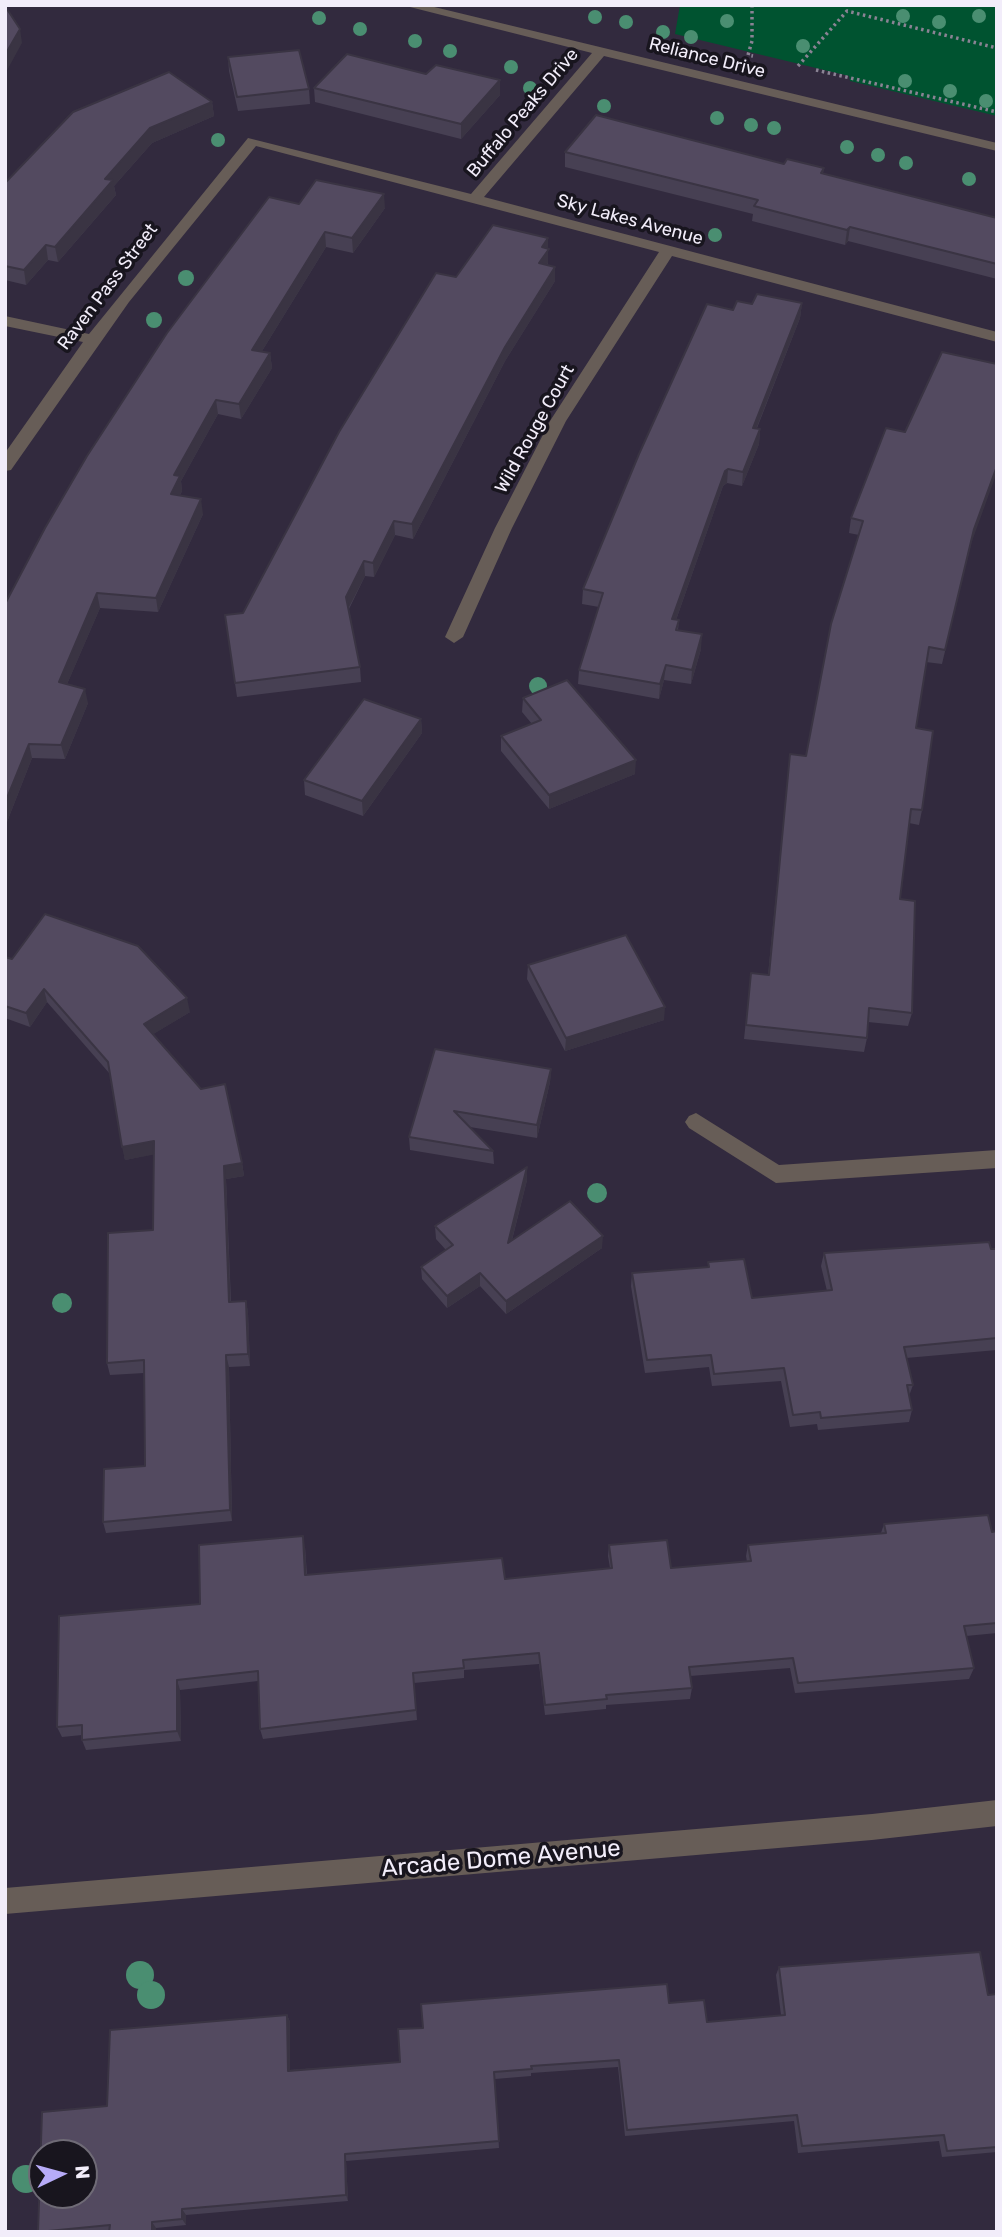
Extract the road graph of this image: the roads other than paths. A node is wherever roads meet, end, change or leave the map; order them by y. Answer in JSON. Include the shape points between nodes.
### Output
{"nodes":[{"id":1,"x":408,"y":5,"type":"edge"},
{"id":2,"x":600,"y":51,"type":"junction"},
{"id":3,"x":253,"y":141,"type":"joint"},
{"id":4,"x":997,"y":147,"type":"edge"},
{"id":5,"x":475,"y":199,"type":"junction"},
{"id":6,"x":668,"y":250,"type":"junction"},
{"id":7,"x":5,"y":321,"type":"edge"},
{"id":8,"x":997,"y":337,"type":"edge"},
{"id":9,"x":91,"y":339,"type":"junction"},
{"id":10,"x":5,"y":466,"type":"edge"},
{"id":11,"x":454,"y":637,"type":"dead end"},
{"id":12,"x":696,"y":1122,"type":"dead end"},
{"id":13,"x":997,"y":1158,"type":"edge"},
{"id":14,"x":997,"y":1812,"type":"edge"},
{"id":15,"x":5,"y":1901,"type":"edge"}],
"edges":[{"from":1,"to":2,"type":"street","name":"Reliance Drive"},
{"from":2,"to":4,"type":"street","name":"Reliance Drive"},
{"from":2,"to":5,"type":"street","name":"Buffalo Peaks Drive"},
{"from":3,"to":5,"type":"street","name":"Sky Lakes Avenue"},
{"from":3,"to":9,"type":"street","name":"Raven Pass Street"},
{"from":5,"to":6,"type":"street","name":"Sky Lakes Avenue"},
{"from":6,"to":8,"type":"street","name":"Sky Lakes Avenue"},
{"from":6,"to":11,"type":"street","name":"Wild Rouge Court","via":[[558,421],[496,541]]},
{"from":7,"to":9,"type":"street"},
{"from":9,"to":10,"type":"street","name":"Raven Pass Street"},
{"from":12,"to":13,"type":"street","via":[[776,1174]]},
{"from":14,"to":15,"type":"street","name":"Arcade Dome Avenue","via":[[872,1827]]}]}
